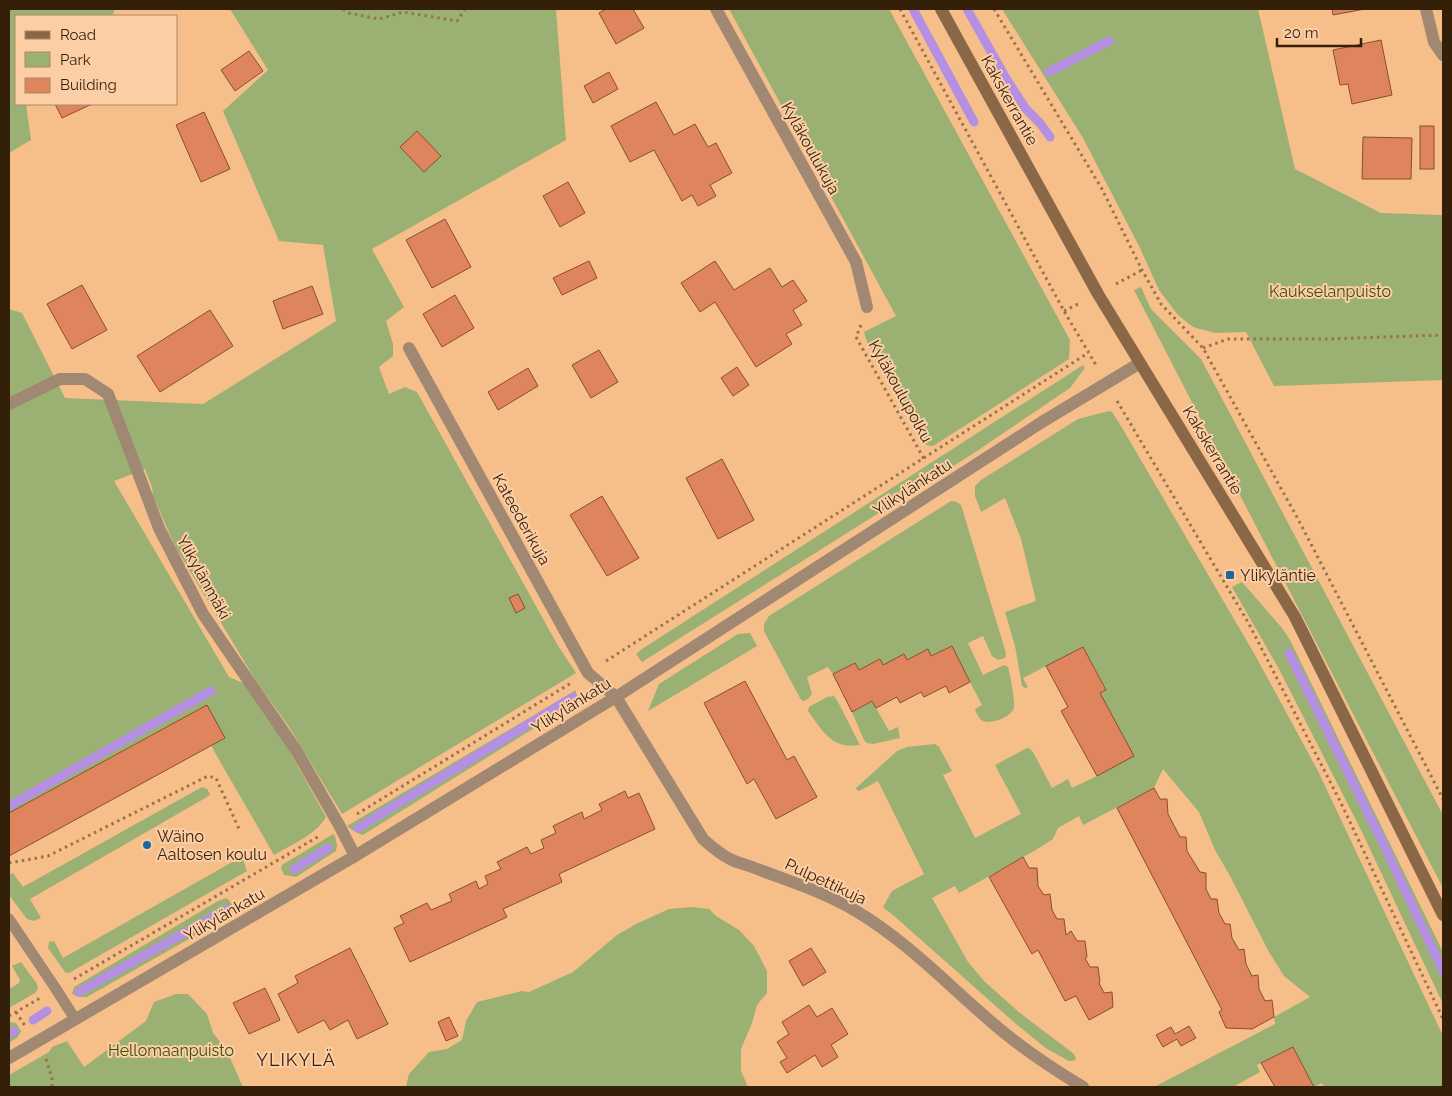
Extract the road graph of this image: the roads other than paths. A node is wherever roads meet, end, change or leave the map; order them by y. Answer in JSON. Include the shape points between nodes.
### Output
{"nodes":[{"id":1,"x":716,"y":9,"type":"edge"},
{"id":2,"x":941,"y":9,"type":"edge"},
{"id":3,"x":1426,"y":9,"type":"edge"},
{"id":4,"x":1443,"y":56,"type":"edge"},
{"id":5,"x":867,"y":306,"type":"road end"},
{"id":6,"x":410,"y":348,"type":"dead end"},
{"id":7,"x":1140,"y":363,"type":"junction"},
{"id":8,"x":9,"y":404,"type":"edge"},
{"id":9,"x":616,"y":697,"type":"junction"},
{"id":10,"x":355,"y":856,"type":"junction"},
{"id":11,"x":1443,"y":915,"type":"edge"},
{"id":12,"x":9,"y":919,"type":"edge"},
{"id":13,"x":75,"y":1019,"type":"junction"},
{"id":14,"x":9,"y":1058,"type":"edge"},
{"id":15,"x":1083,"y":1087,"type":"edge"}],
"edges":[{"from":1,"to":5,"type":"street","name":"Kyläkoulukuja","via":[[856,262]]},
{"from":2,"to":7,"type":"main road","name":"Kakskerrantie","via":[[1098,294]]},
{"from":3,"to":4,"type":"street","via":[[1434,42]]},
{"from":6,"to":9,"type":"street","name":"Kateederikuja","via":[[588,672]]},
{"from":7,"to":9,"type":"street","name":"Ylikylänkatu","via":[[1042,422]]},
{"from":7,"to":11,"type":"main road","name":"Kakskerrantie","via":[[1295,617]]},
{"from":8,"to":10,"type":"street","name":"Ylikylänmäki","via":[[60,378],[85,380],[108,394],[159,528],[203,614],[296,750]]},
{"from":9,"to":10,"type":"street","name":"Ylikylänkatu"},
{"from":9,"to":15,"type":"street","name":"Pulpettikuja","via":[[703,839],[717,851],[731,860],[857,911],[900,941],[1019,1044]]},
{"from":10,"to":13,"type":"street","name":"Ylikylänkatu"},
{"from":12,"to":13,"type":"lane"},
{"from":13,"to":14,"type":"street","name":"Ylikylänkatu"}]}
